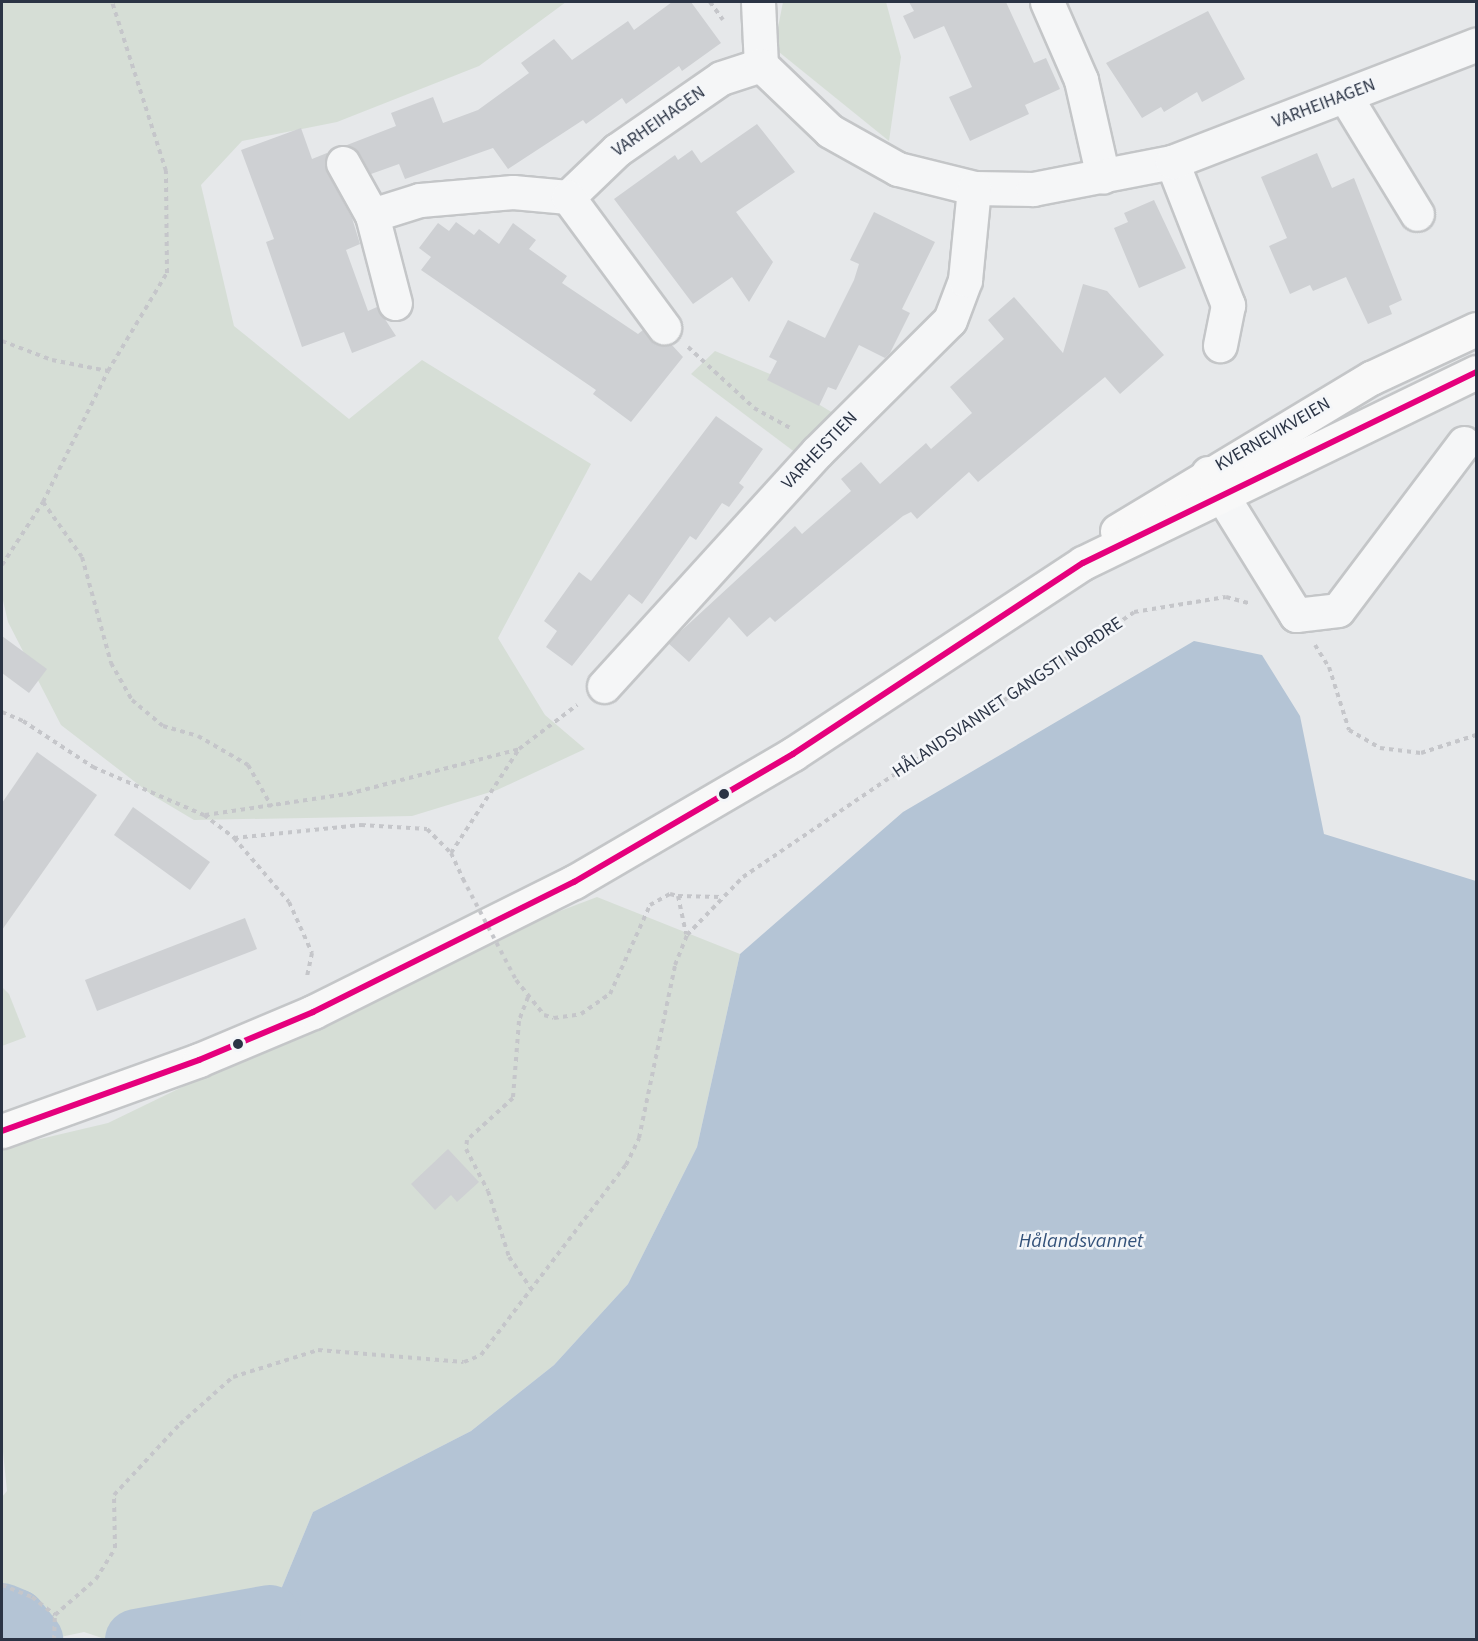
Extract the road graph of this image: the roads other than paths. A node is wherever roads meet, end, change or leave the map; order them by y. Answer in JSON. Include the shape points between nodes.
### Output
{"nodes":[{"id":1,"x":758,"y":2,"type":"edge"},
{"id":2,"x":1047,"y":2,"type":"edge"},
{"id":3,"x":1476,"y":45,"type":"edge"},
{"id":4,"x":761,"y":65,"type":"junction"},
{"id":5,"x":1346,"y":96,"type":"junction"},
{"id":6,"x":1172,"y":162,"type":"junction"},
{"id":7,"x":343,"y":164,"type":"dead end"},
{"id":8,"x":1103,"y":177,"type":"junction"},
{"id":9,"x":974,"y":188,"type":"junction"},
{"id":10,"x":568,"y":197,"type":"junction"},
{"id":11,"x":1417,"y":214,"type":"dead end"},
{"id":12,"x":372,"y":215,"type":"junction"},
{"id":13,"x":395,"y":303,"type":"dead end"},
{"id":14,"x":664,"y":327,"type":"road end"},
{"id":15,"x":1476,"y":329,"type":"edge"},
{"id":16,"x":1220,"y":345,"type":"dead end"},
{"id":17,"x":1476,"y":372,"type":"edge"},
{"id":18,"x":1464,"y":443,"type":"dead end"},
{"id":19,"x":1215,"y":484,"type":"junction"},
{"id":20,"x":604,"y":686,"type":"road end"},
{"id":21,"x":2,"y":1131,"type":"edge"}],
"edges":[{"from":1,"to":4,"type":"street"},
{"from":2,"to":8,"type":"street","via":[[1081,80]]},
{"from":3,"to":5,"type":"street","name":"VARHEIHAGEN"},
{"from":4,"to":9,"type":"street","name":"VARHEIHAGEN","via":[[830,131],[898,169]]},
{"from":4,"to":10,"type":"street","name":"VARHEIHAGEN","via":[[721,78],[617,150]]},
{"from":5,"to":6,"type":"street","name":"VARHEIHAGEN"},
{"from":5,"to":11,"type":"street"},
{"from":6,"to":8,"type":"street","name":"VARHEIHAGEN"},
{"from":6,"to":16,"type":"street","via":[[1228,305]]},
{"from":7,"to":12,"type":"street"},
{"from":8,"to":9,"type":"street","name":"VARHEIHAGEN","via":[[1033,189]]},
{"from":9,"to":20,"type":"street","name":"VARHEISTIEN","via":[[965,280],[950,320],[817,452]]},
{"from":10,"to":12,"type":"street","via":[[513,192],[420,200]]},
{"from":10,"to":14,"type":"street"},
{"from":12,"to":13,"type":"street"},
{"from":15,"to":19,"type":"main road","name":"KVERNEVIKVEIEN","via":[[1371,378]]},
{"from":17,"to":19,"type":"main road","name":"KVERNEVIKVEIEN"},
{"from":18,"to":19,"type":"street","via":[[1338,610],[1296,615]]},
{"from":19,"to":21,"type":"main road","name":"KVERNEVIKVEIEN","via":[[1126,523],[1083,564],[678,823],[574,882],[313,1012],[199,1060]]}]}
